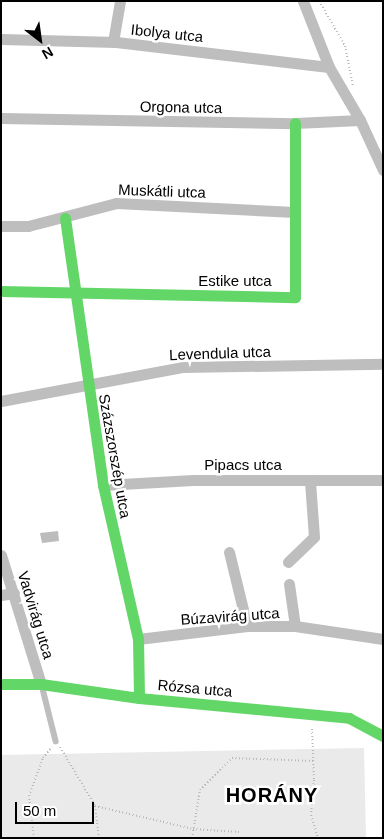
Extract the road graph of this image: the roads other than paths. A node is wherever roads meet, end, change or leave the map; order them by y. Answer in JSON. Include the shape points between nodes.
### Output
{"nodes":[{"id":1,"x":120,"y":1,"type":"edge"},
{"id":2,"x":303,"y":1,"type":"edge"},
{"id":3,"x":1,"y":39,"type":"edge"},
{"id":4,"x":113,"y":42,"type":"junction"},
{"id":5,"x":329,"y":67,"type":"junction"},
{"id":6,"x":1,"y":118,"type":"edge"},
{"id":7,"x":360,"y":120,"type":"junction"},
{"id":8,"x":295,"y":124,"type":"junction"},
{"id":9,"x":383,"y":170,"type":"edge"},
{"id":10,"x":295,"y":212,"type":"junction"},
{"id":11,"x":65,"y":218,"type":"junction"},
{"id":12,"x":1,"y":226,"type":"edge"},
{"id":13,"x":1,"y":291,"type":"edge"},
{"id":14,"x":76,"y":294,"type":"junction"},
{"id":15,"x":383,"y":364,"type":"edge"},
{"id":16,"x":88,"y":383,"type":"junction"},
{"id":17,"x":1,"y":401,"type":"edge"},
{"id":18,"x":383,"y":480,"type":"edge"},
{"id":19,"x":310,"y":481,"type":"junction"},
{"id":20,"x":103,"y":485,"type":"junction"},
{"id":21,"x":228,"y":552,"type":"dead end"},
{"id":22,"x":1,"y":555,"type":"edge"},
{"id":23,"x":288,"y":562,"type":"dead end"},
{"id":24,"x":289,"y":584,"type":"dead end"},
{"id":25,"x":14,"y":594,"type":"junction"},
{"id":26,"x":1,"y":595,"type":"edge"},
{"id":27,"x":247,"y":626,"type":"junction"},
{"id":28,"x":295,"y":626,"type":"junction"},
{"id":29,"x":138,"y":639,"type":"junction"},
{"id":30,"x":383,"y":639,"type":"edge"},
{"id":31,"x":1,"y":684,"type":"edge"},
{"id":32,"x":41,"y":684,"type":"junction"},
{"id":33,"x":139,"y":698,"type":"junction"},
{"id":34,"x":383,"y":736,"type":"edge"},
{"id":35,"x":56,"y":741,"type":"road end"}],
"edges":[{"from":1,"to":4,"type":"street"},
{"from":2,"to":5,"type":"street"},
{"from":3,"to":4,"type":"street","name":"Ibolya utca"},
{"from":4,"to":5,"type":"street","name":"Ibolya utca"},
{"from":5,"to":7,"type":"street"},
{"from":6,"to":8,"type":"street","name":"Orgona utca"},
{"from":7,"to":8,"type":"street","name":"Orgona utca"},
{"from":7,"to":9,"type":"street"},
{"from":8,"to":10,"type":"street","name":"Estike utca"},
{"from":10,"to":11,"type":"street","name":"Muskátli utca","via":[[116,203]]},
{"from":10,"to":14,"type":"street","name":"Estike utca","via":[[295,297]]},
{"from":11,"to":12,"type":"street","name":"Muskátli utca","via":[[28,226]]},
{"from":11,"to":14,"type":"street","name":"Százszorszép utca"},
{"from":13,"to":14,"type":"street","name":"Estike utca"},
{"from":14,"to":16,"type":"street","name":"Százszorszép utca"},
{"from":15,"to":16,"type":"street","name":"Levendula utca","via":[[182,367]]},
{"from":16,"to":17,"type":"street","name":"Levendula utca"},
{"from":16,"to":20,"type":"street","name":"Százszorszép utca"},
{"from":18,"to":19,"type":"street","name":"Pipacs utca"},
{"from":19,"to":20,"type":"street","name":"Pipacs utca","via":[[193,480]]},
{"from":19,"to":23,"type":"street","via":[[314,537]]},
{"from":20,"to":29,"type":"street","name":"Százszorszép utca"},
{"from":21,"to":27,"type":"street"},
{"from":22,"to":25,"type":"street","name":"Vadvirág utca"},
{"from":24,"to":28,"type":"street"},
{"from":25,"to":26,"type":"street"},
{"from":25,"to":32,"type":"street","name":"Vadvirág utca"},
{"from":27,"to":28,"type":"street","name":"Búzavirág utca"},
{"from":27,"to":29,"type":"street","name":"Búzavirág utca"},
{"from":28,"to":30,"type":"street","name":"Búzavirág utca"},
{"from":29,"to":33,"type":"street","name":"Százszorszép utca"},
{"from":31,"to":32,"type":"street","name":"Rózsa utca"},
{"from":32,"to":33,"type":"street","name":"Rózsa utca"},
{"from":32,"to":35,"type":"lane"},
{"from":33,"to":34,"type":"street","name":"Rózsa utca","via":[[349,718]]}]}
